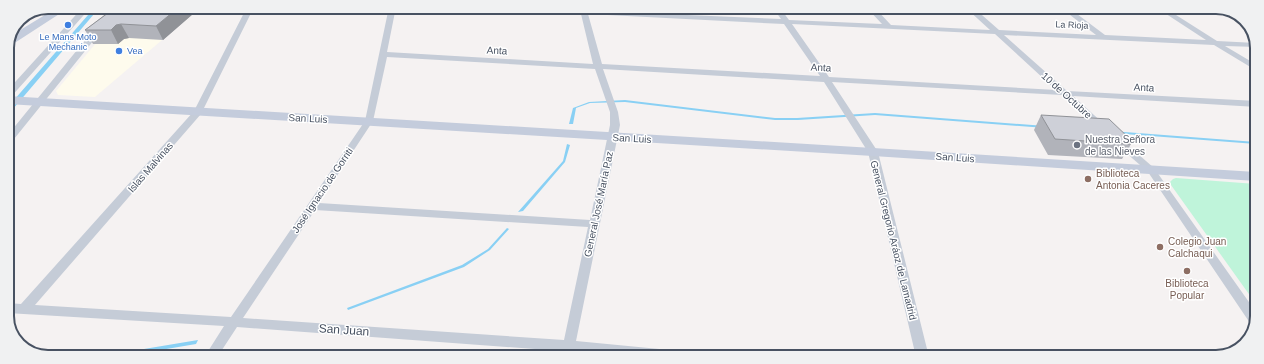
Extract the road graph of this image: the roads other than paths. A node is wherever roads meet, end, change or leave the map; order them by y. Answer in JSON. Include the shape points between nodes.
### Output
{"nodes":[{"id":1,"x":54,"y":14,"type":"edge"},
{"id":2,"x":81,"y":14,"type":"edge"},
{"id":3,"x":247,"y":14,"type":"edge"},
{"id":4,"x":392,"y":14,"type":"edge"},
{"id":5,"x":585,"y":14,"type":"edge"},
{"id":6,"x":646,"y":14,"type":"edge"},
{"id":7,"x":683,"y":14,"type":"edge"},
{"id":8,"x":781,"y":14,"type":"edge"},
{"id":9,"x":877,"y":14,"type":"edge"},
{"id":10,"x":977,"y":14,"type":"edge"},
{"id":11,"x":1072,"y":14,"type":"edge"},
{"id":12,"x":1170,"y":14,"type":"edge"},
{"id":13,"x":684,"y":17,"type":"junction"},
{"id":14,"x":786,"y":22,"type":"junction"},
{"id":15,"x":102,"y":25,"type":"edge"},
{"id":16,"x":888,"y":26,"type":"junction"},
{"id":17,"x":996,"y":31,"type":"junction"},
{"id":18,"x":1103,"y":37,"type":"junction"},
{"id":19,"x":16,"y":38,"type":"edge"},
{"id":20,"x":1214,"y":42,"type":"junction"},
{"id":21,"x":1250,"y":45,"type":"edge"},
{"id":22,"x":384,"y":54,"type":"junction"},
{"id":23,"x":1250,"y":65,"type":"edge"},
{"id":24,"x":598,"y":66,"type":"junction"},
{"id":25,"x":826,"y":79,"type":"junction"},
{"id":26,"x":14,"y":88,"type":"edge"},
{"id":27,"x":1065,"y":94,"type":"junction"},
{"id":28,"x":14,"y":100,"type":"edge"},
{"id":29,"x":39,"y":102,"type":"junction"},
{"id":30,"x":1250,"y":104,"type":"edge"},
{"id":31,"x":198,"y":112,"type":"junction"},
{"id":32,"x":369,"y":121,"type":"junction"},
{"id":33,"x":14,"y":133,"type":"edge"},
{"id":34,"x":612,"y":137,"type":"junction"},
{"id":35,"x":873,"y":152,"type":"junction"},
{"id":36,"x":1151,"y":170,"type":"junction"},
{"id":37,"x":1250,"y":177,"type":"edge"},
{"id":38,"x":311,"y":206,"type":"junction"},
{"id":39,"x":594,"y":224,"type":"junction"},
{"id":40,"x":14,"y":309,"type":"edge"},
{"id":41,"x":24,"y":310,"type":"junction"},
{"id":42,"x":1250,"y":313,"type":"edge"},
{"id":43,"x":234,"y":322,"type":"junction"},
{"id":44,"x":215,"y":350,"type":"edge"},
{"id":45,"x":556,"y":350,"type":"edge"},
{"id":46,"x":568,"y":350,"type":"edge"},
{"id":47,"x":921,"y":350,"type":"edge"}],
"edges":[{"from":1,"to":19,"type":"street"},
{"from":2,"to":26,"type":"street"},
{"from":3,"to":31,"type":"street","name":"Islas Malvinas"},
{"from":4,"to":22,"type":"street","name":"José Ignacio de Gorriti"},
{"from":5,"to":24,"type":"street","name":"General José María Paz"},
{"from":6,"to":13,"type":"street","name":"La Rioja"},
{"from":7,"to":13,"type":"street"},
{"from":8,"to":14,"type":"street","name":"General Gregorio Aráoz de Lamadrid"},
{"from":9,"to":16,"type":"street"},
{"from":10,"to":17,"type":"street","name":"10 de Octubre"},
{"from":11,"to":18,"type":"street"},
{"from":12,"to":20,"type":"street"},
{"from":13,"to":14,"type":"street","name":"La Rioja"},
{"from":14,"to":16,"type":"street","name":"La Rioja"},
{"from":14,"to":25,"type":"street","name":"General Gregorio Aráoz de Lamadrid"},
{"from":15,"to":29,"type":"street"},
{"from":16,"to":17,"type":"street","name":"La Rioja"},
{"from":17,"to":18,"type":"street","name":"La Rioja"},
{"from":17,"to":27,"type":"street","name":"10 de Octubre"},
{"from":18,"to":20,"type":"street","name":"La Rioja"},
{"from":20,"to":21,"type":"street","name":"La Rioja"},
{"from":20,"to":23,"type":"street"},
{"from":22,"to":24,"type":"street","name":"Anta"},
{"from":22,"to":32,"type":"street","name":"José Ignacio de Gorriti"},
{"from":24,"to":25,"type":"street","name":"Anta"},
{"from":24,"to":34,"type":"street","name":"General José María Paz","via":[[614,112],[615,125]]},
{"from":25,"to":27,"type":"street","name":"Anta"},
{"from":25,"to":35,"type":"street","name":"General Gregorio Aráoz de Lamadrid"},
{"from":27,"to":30,"type":"street","name":"Anta"},
{"from":27,"to":36,"type":"street","name":"10 de Octubre"},
{"from":28,"to":29,"type":"street","name":"San Luis"},
{"from":29,"to":31,"type":"street","name":"San Luis"},
{"from":29,"to":33,"type":"street"},
{"from":31,"to":32,"type":"street","name":"San Luis"},
{"from":31,"to":41,"type":"street","name":"Islas Malvinas"},
{"from":32,"to":34,"type":"street","name":"San Luis"},
{"from":32,"to":38,"type":"street","name":"José Ignacio de Gorriti"},
{"from":34,"to":35,"type":"street","name":"San Luis"},
{"from":34,"to":39,"type":"street","name":"General José María Paz"},
{"from":35,"to":36,"type":"street","name":"San Luis"},
{"from":35,"to":47,"type":"street","name":"General Gregorio Aráoz de Lamadrid"},
{"from":36,"to":37,"type":"street","name":"San Luis"},
{"from":36,"to":42,"type":"street","name":"10 de Octubre"},
{"from":38,"to":39,"type":"street"},
{"from":38,"to":43,"type":"street","name":"José Ignacio de Gorriti"},
{"from":39,"to":46,"type":"street","name":"General José María Paz"},
{"from":40,"to":41,"type":"street","name":"San Juan"},
{"from":41,"to":43,"type":"street","name":"San Juan"},
{"from":43,"to":44,"type":"street","name":"José Ignacio de Gorriti"},
{"from":43,"to":45,"type":"street","name":"San Juan"}]}
